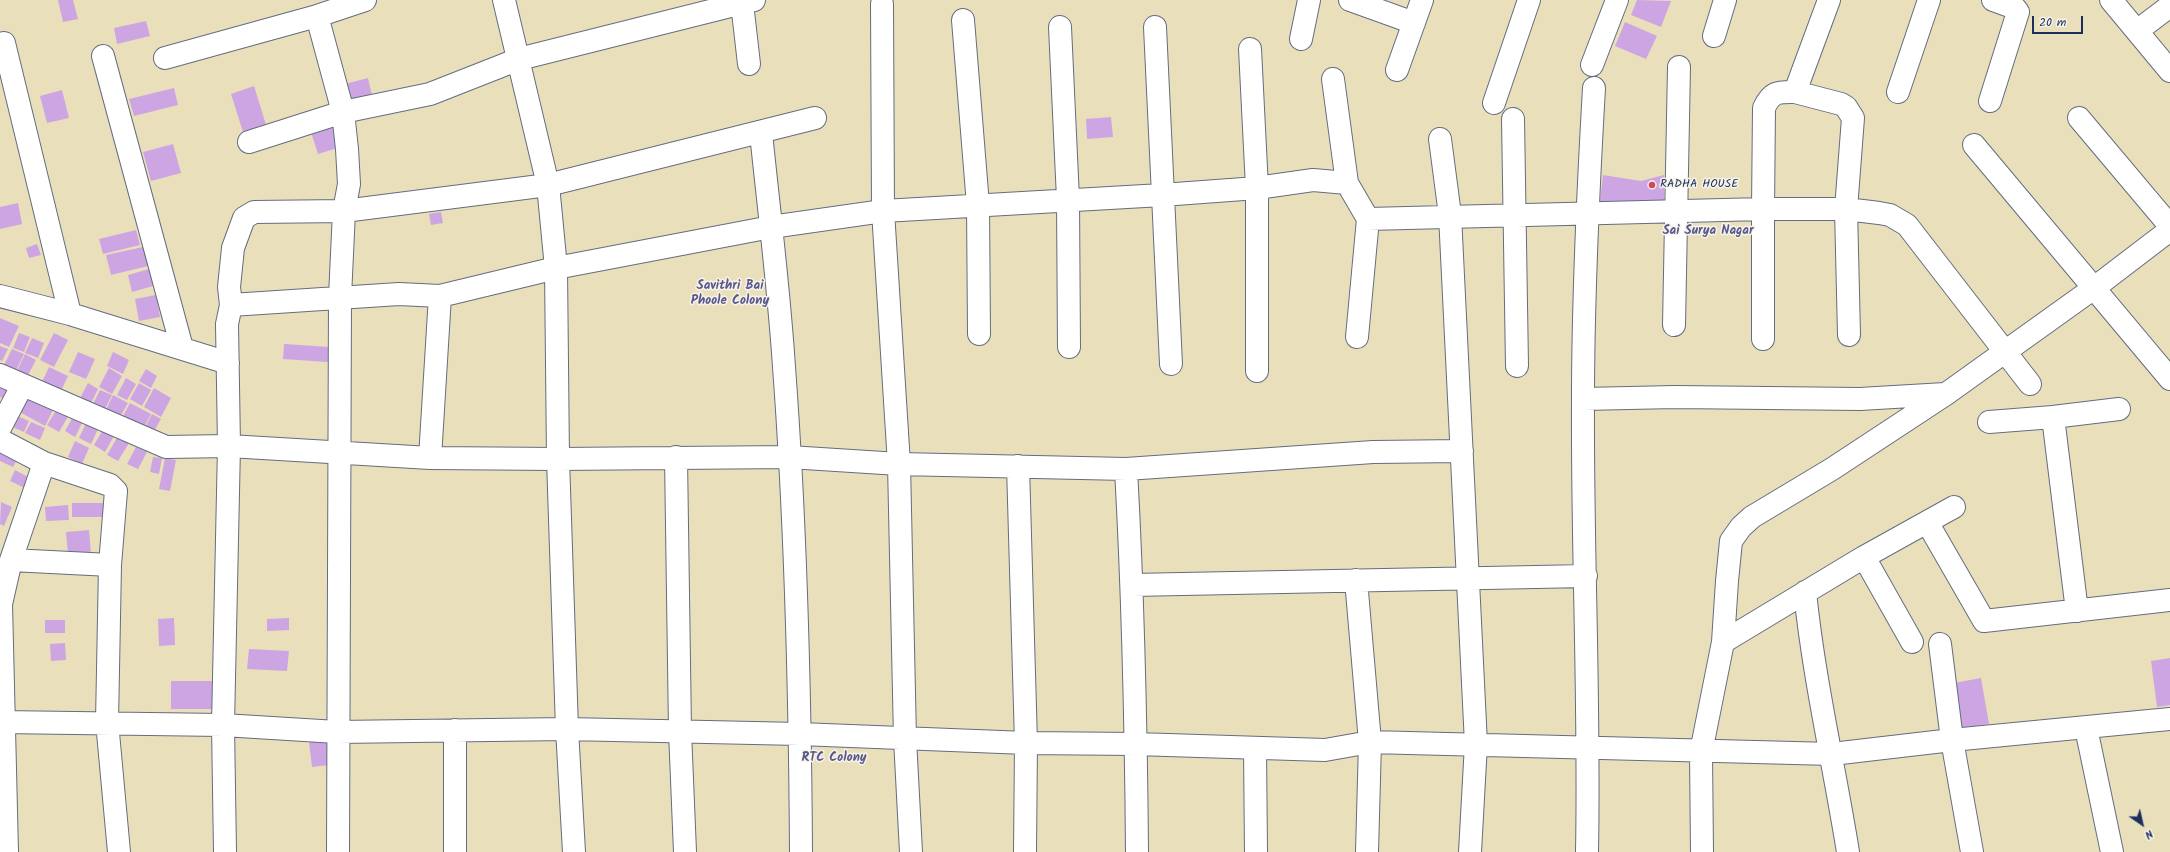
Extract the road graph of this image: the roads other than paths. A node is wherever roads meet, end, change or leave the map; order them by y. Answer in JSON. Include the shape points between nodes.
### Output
{"nodes":[{"id":1,"x":365,"y":0,"type":"edge"},
{"id":2,"x":504,"y":0,"type":"edge"},
{"id":3,"x":1309,"y":0,"type":"edge"},
{"id":4,"x":1350,"y":0,"type":"edge"},
{"id":5,"x":1422,"y":0,"type":"edge"},
{"id":6,"x":1529,"y":0,"type":"edge"},
{"id":7,"x":1617,"y":0,"type":"edge"},
{"id":8,"x":1725,"y":0,"type":"edge"},
{"id":9,"x":1829,"y":0,"type":"edge"},
{"id":10,"x":1929,"y":0,"type":"edge"},
{"id":11,"x":1992,"y":0,"type":"edge"},
{"id":12,"x":2111,"y":0,"type":"edge"},
{"id":13,"x":748,"y":2,"type":"edge"},
{"id":14,"x":711,"y":4,"type":"edge"},
{"id":15,"x":882,"y":4,"type":"dead end"},
{"id":16,"x":2170,"y":6,"type":"edge"},
{"id":17,"x":317,"y":16,"type":"junction"},
{"id":18,"x":963,"y":20,"type":"dead end"},
{"id":19,"x":1414,"y":24,"type":"junction"},
{"id":20,"x":1060,"y":27,"type":"dead end"},
{"id":21,"x":1155,"y":28,"type":"dead end"},
{"id":22,"x":2137,"y":31,"type":"junction"},
{"id":23,"x":1714,"y":36,"type":"dead end"},
{"id":24,"x":1301,"y":39,"type":"dead end"},
{"id":25,"x":4,"y":43,"type":"dead end"},
{"id":26,"x":1250,"y":49,"type":"dead end"},
{"id":27,"x":103,"y":56,"type":"dead end"},
{"id":28,"x":165,"y":58,"type":"dead end"},
{"id":29,"x":519,"y":59,"type":"junction"},
{"id":30,"x":750,"y":64,"type":"dead end"},
{"id":31,"x":1592,"y":65,"type":"dead end"},
{"id":32,"x":1679,"y":66,"type":"dead end"},
{"id":33,"x":1397,"y":70,"type":"dead end"},
{"id":34,"x":2170,"y":71,"type":"edge"},
{"id":35,"x":1333,"y":79,"type":"dead end"},
{"id":36,"x":1594,"y":88,"type":"dead end"},
{"id":37,"x":1795,"y":92,"type":"junction"},
{"id":38,"x":1898,"y":92,"type":"dead end"},
{"id":39,"x":1990,"y":101,"type":"dead end"},
{"id":40,"x":1494,"y":103,"type":"dead end"},
{"id":41,"x":343,"y":112,"type":"junction"},
{"id":42,"x":815,"y":118,"type":"dead end"},
{"id":43,"x":2079,"y":118,"type":"dead end"},
{"id":44,"x":1513,"y":120,"type":"dead end"},
{"id":45,"x":761,"y":133,"type":"junction"},
{"id":46,"x":1440,"y":139,"type":"dead end"},
{"id":47,"x":248,"y":142,"type":"dead end"},
{"id":48,"x":1974,"y":145,"type":"dead end"},
{"id":49,"x":1347,"y":183,"type":"junction"},
{"id":50,"x":548,"y":185,"type":"junction"},
{"id":51,"x":1257,"y":188,"type":"junction"},
{"id":52,"x":1162,"y":195,"type":"junction"},
{"id":53,"x":1068,"y":199,"type":"junction"},
{"id":54,"x":978,"y":205,"type":"junction"},
{"id":55,"x":1763,"y":209,"type":"junction"},
{"id":56,"x":1676,"y":210,"type":"junction"},
{"id":57,"x":1846,"y":210,"type":"junction"},
{"id":58,"x":344,"y":211,"type":"junction"},
{"id":59,"x":883,"y":211,"type":"junction"},
{"id":60,"x":1587,"y":214,"type":"junction"},
{"id":61,"x":1450,"y":215,"type":"junction"},
{"id":62,"x":1516,"y":216,"type":"junction"},
{"id":63,"x":1368,"y":219,"type":"junction"},
{"id":64,"x":2170,"y":226,"type":"edge"},
{"id":65,"x":771,"y":228,"type":"junction"},
{"id":66,"x":2170,"y":230,"type":"edge"},
{"id":67,"x":556,"y":268,"type":"junction"},
{"id":68,"x":2094,"y":288,"type":"junction"},
{"id":69,"x":0,"y":296,"type":"edge"},
{"id":70,"x":440,"y":296,"type":"junction"},
{"id":71,"x":340,"y":297,"type":"junction"},
{"id":72,"x":231,"y":305,"type":"junction"},
{"id":73,"x":70,"y":314,"type":"junction"},
{"id":74,"x":1674,"y":325,"type":"dead end"},
{"id":75,"x":978,"y":334,"type":"dead end"},
{"id":76,"x":1849,"y":334,"type":"dead end"},
{"id":77,"x":1357,"y":337,"type":"dead end"},
{"id":78,"x":1764,"y":339,"type":"dead end"},
{"id":79,"x":1069,"y":347,"type":"dead end"},
{"id":80,"x":182,"y":348,"type":"junction"},
{"id":81,"x":2006,"y":351,"type":"junction"},
{"id":82,"x":228,"y":363,"type":"junction"},
{"id":83,"x":1171,"y":364,"type":"dead end"},
{"id":84,"x":1517,"y":366,"type":"dead end"},
{"id":85,"x":1257,"y":371,"type":"dead end"},
{"id":86,"x":0,"y":375,"type":"edge"},
{"id":87,"x":2170,"y":379,"type":"edge"},
{"id":88,"x":2030,"y":384,"type":"dead end"},
{"id":89,"x":22,"y":386,"type":"junction"},
{"id":90,"x":1946,"y":394,"type":"junction"},
{"id":91,"x":1582,"y":399,"type":"junction"},
{"id":92,"x":2120,"y":409,"type":"dead end"},
{"id":93,"x":2053,"y":417,"type":"junction"},
{"id":94,"x":1989,"y":422,"type":"dead end"},
{"id":95,"x":0,"y":428,"type":"edge"},
{"id":96,"x":0,"y":440,"type":"edge"},
{"id":97,"x":229,"y":446,"type":"junction"},
{"id":98,"x":340,"y":451,"type":"junction"},
{"id":99,"x":1462,"y":451,"type":"junction"},
{"id":100,"x":676,"y":457,"type":"junction"},
{"id":101,"x":789,"y":457,"type":"junction"},
{"id":102,"x":430,"y":458,"type":"junction"},
{"id":103,"x":558,"y":459,"type":"junction"},
{"id":104,"x":44,"y":463,"type":"junction"},
{"id":105,"x":899,"y":464,"type":"junction"},
{"id":106,"x":1018,"y":466,"type":"junction"},
{"id":107,"x":1126,"y":469,"type":"junction"},
{"id":108,"x":1954,"y":507,"type":"dead end"},
{"id":109,"x":1927,"y":522,"type":"junction"},
{"id":110,"x":1864,"y":557,"type":"junction"},
{"id":111,"x":11,"y":560,"type":"junction"},
{"id":112,"x":110,"y":565,"type":"junction"},
{"id":113,"x":1586,"y":576,"type":"junction"},
{"id":114,"x":1467,"y":579,"type":"junction"},
{"id":115,"x":1356,"y":580,"type":"junction"},
{"id":116,"x":1132,"y":585,"type":"junction"},
{"id":117,"x":1805,"y":592,"type":"junction"},
{"id":118,"x":2170,"y":600,"type":"edge"},
{"id":119,"x":1,"y":604,"type":"edge"},
{"id":120,"x":2077,"y":611,"type":"junction"},
{"id":121,"x":1723,"y":642,"type":"junction"},
{"id":122,"x":1912,"y":642,"type":"dead end"},
{"id":123,"x":1940,"y":644,"type":"dead end"},
{"id":124,"x":2170,"y":719,"type":"edge"},
{"id":125,"x":2,"y":722,"type":"edge"},
{"id":126,"x":107,"y":722,"type":"junction"},
{"id":127,"x":223,"y":725,"type":"junction"},
{"id":128,"x":2086,"y":728,"type":"junction"},
{"id":129,"x":567,"y":729,"type":"junction"},
{"id":130,"x":455,"y":730,"type":"junction"},
{"id":131,"x":680,"y":731,"type":"junction"},
{"id":132,"x":337,"y":732,"type":"junction"},
{"id":133,"x":800,"y":734,"type":"junction"},
{"id":134,"x":905,"y":739,"type":"junction"},
{"id":135,"x":1952,"y":740,"type":"junction"},
{"id":136,"x":1370,"y":742,"type":"junction"},
{"id":137,"x":1026,"y":743,"type":"junction"},
{"id":138,"x":1136,"y":744,"type":"junction"},
{"id":139,"x":1476,"y":744,"type":"junction"},
{"id":140,"x":1254,"y":748,"type":"junction"},
{"id":141,"x":1589,"y":748,"type":"junction"},
{"id":142,"x":1701,"y":752,"type":"junction"},
{"id":143,"x":1832,"y":754,"type":"junction"},
{"id":144,"x":7,"y":852,"type":"edge"},
{"id":145,"x":119,"y":852,"type":"edge"},
{"id":146,"x":225,"y":852,"type":"edge"},
{"id":147,"x":338,"y":852,"type":"edge"},
{"id":148,"x":455,"y":852,"type":"edge"},
{"id":149,"x":574,"y":852,"type":"edge"},
{"id":150,"x":685,"y":852,"type":"edge"},
{"id":151,"x":801,"y":852,"type":"edge"},
{"id":152,"x":911,"y":852,"type":"edge"},
{"id":153,"x":1025,"y":852,"type":"edge"},
{"id":154,"x":1136,"y":852,"type":"edge"},
{"id":155,"x":1256,"y":852,"type":"edge"},
{"id":156,"x":1367,"y":852,"type":"edge"},
{"id":157,"x":1470,"y":852,"type":"edge"},
{"id":158,"x":1588,"y":852,"type":"edge"},
{"id":159,"x":1702,"y":852,"type":"edge"},
{"id":160,"x":1848,"y":852,"type":"edge"},
{"id":161,"x":1972,"y":852,"type":"edge"},
{"id":162,"x":2112,"y":852,"type":"edge"}],
"edges":[{"from":1,"to":17,"type":"street"},
{"from":2,"to":29,"type":"street"},
{"from":3,"to":24,"type":"street"},
{"from":4,"to":19,"type":"street"},
{"from":5,"to":19,"type":"street"},
{"from":6,"to":40,"type":"street"},
{"from":7,"to":31,"type":"street"},
{"from":8,"to":23,"type":"street"},
{"from":9,"to":37,"type":"street"},
{"from":10,"to":38,"type":"street"},
{"from":11,"to":39,"type":"street","via":[[2016,8],[2018,12]]},
{"from":12,"to":22,"type":"street"},
{"from":13,"to":14,"type":"street"},
{"from":13,"to":30,"type":"street"},
{"from":14,"to":29,"type":"street"},
{"from":15,"to":59,"type":"street"},
{"from":16,"to":22,"type":"street"},
{"from":17,"to":28,"type":"street"},
{"from":17,"to":41,"type":"street"},
{"from":18,"to":54,"type":"street"},
{"from":19,"to":33,"type":"street"},
{"from":20,"to":53,"type":"street"},
{"from":21,"to":52,"type":"street"},
{"from":22,"to":34,"type":"street"},
{"from":25,"to":73,"type":"street"},
{"from":26,"to":51,"type":"street"},
{"from":27,"to":80,"type":"street"},
{"from":29,"to":41,"type":"street","via":[[430,94]]},
{"from":29,"to":50,"type":"street"},
{"from":32,"to":56,"type":"street"},
{"from":35,"to":49,"type":"street"},
{"from":36,"to":60,"type":"street"},
{"from":37,"to":55,"type":"street","via":[[1776,93],[1769,98],[1764,108]]},
{"from":37,"to":57,"type":"street","via":[[1841,104],[1853,118]]},
{"from":41,"to":47,"type":"street"},
{"from":41,"to":58,"type":"street","via":[[349,184]]},
{"from":42,"to":45,"type":"street"},
{"from":43,"to":64,"type":"street"},
{"from":44,"to":62,"type":"street"},
{"from":45,"to":50,"type":"street","via":[[744,135]]},
{"from":45,"to":65,"type":"street"},
{"from":46,"to":61,"type":"street"},
{"from":48,"to":68,"type":"street"},
{"from":49,"to":51,"type":"street","via":[[1313,180]]},
{"from":49,"to":63,"type":"street"},
{"from":50,"to":58,"type":"street"},
{"from":50,"to":67,"type":"street"},
{"from":51,"to":52,"type":"street"},
{"from":51,"to":85,"type":"street"},
{"from":52,"to":53,"type":"street"},
{"from":52,"to":83,"type":"street"},
{"from":53,"to":54,"type":"street"},
{"from":53,"to":79,"type":"street"},
{"from":54,"to":59,"type":"street"},
{"from":54,"to":75,"type":"street"},
{"from":55,"to":56,"type":"street"},
{"from":55,"to":57,"type":"street"},
{"from":55,"to":78,"type":"street"},
{"from":56,"to":60,"type":"street"},
{"from":56,"to":74,"type":"street"},
{"from":57,"to":76,"type":"street"},
{"from":57,"to":81,"type":"street","via":[[1890,215],[1907,225]]},
{"from":58,"to":71,"type":"street"},
{"from":58,"to":72,"type":"street","via":[[265,211],[254,212],[244,218],[233,248],[229,287]]},
{"from":59,"to":65,"type":"street"},
{"from":59,"to":105,"type":"street"},
{"from":60,"to":62,"type":"street"},
{"from":60,"to":91,"type":"street"},
{"from":61,"to":62,"type":"street"},
{"from":61,"to":63,"type":"street"},
{"from":61,"to":99,"type":"street"},
{"from":62,"to":84,"type":"street"},
{"from":63,"to":77,"type":"street"},
{"from":65,"to":67,"type":"street"},
{"from":65,"to":101,"type":"street"},
{"from":66,"to":68,"type":"street"},
{"from":67,"to":70,"type":"street"},
{"from":67,"to":103,"type":"street"},
{"from":68,"to":81,"type":"street"},
{"from":68,"to":87,"type":"street"},
{"from":69,"to":73,"type":"street"},
{"from":70,"to":71,"type":"street","via":[[399,294]]},
{"from":70,"to":102,"type":"street"},
{"from":71,"to":72,"type":"street"},
{"from":71,"to":98,"type":"street"},
{"from":72,"to":82,"type":"street","via":[[227,324]]},
{"from":73,"to":80,"type":"street"},
{"from":80,"to":82,"type":"street"},
{"from":81,"to":88,"type":"street"},
{"from":81,"to":90,"type":"street"},
{"from":82,"to":97,"type":"street"},
{"from":86,"to":89,"type":"street"},
{"from":89,"to":95,"type":"street"},
{"from":89,"to":97,"type":"street","via":[[166,447]]},
{"from":90,"to":91,"type":"street","via":[[1860,399]]},
{"from":90,"to":121,"type":"street","via":[[1832,469],[1752,517],[1741,527],[1731,541]]},
{"from":91,"to":113,"type":"street"},
{"from":92,"to":93,"type":"street"},
{"from":93,"to":94,"type":"street"},
{"from":93,"to":120,"type":"street"},
{"from":96,"to":104,"type":"street"},
{"from":97,"to":98,"type":"street"},
{"from":97,"to":127,"type":"street"},
{"from":98,"to":102,"type":"street"},
{"from":98,"to":132,"type":"street"},
{"from":99,"to":107,"type":"street","via":[[1373,452]]},
{"from":99,"to":114,"type":"street"},
{"from":100,"to":101,"type":"street"},
{"from":100,"to":103,"type":"street"},
{"from":100,"to":131,"type":"street"},
{"from":101,"to":105,"type":"street"},
{"from":101,"to":133,"type":"street"},
{"from":102,"to":103,"type":"street"},
{"from":103,"to":129,"type":"street"},
{"from":104,"to":111,"type":"street"},
{"from":104,"to":112,"type":"street","via":[[110,484],[116,491]]},
{"from":105,"to":106,"type":"street"},
{"from":105,"to":134,"type":"street"},
{"from":106,"to":107,"type":"street"},
{"from":106,"to":137,"type":"street"},
{"from":107,"to":116,"type":"street"},
{"from":108,"to":109,"type":"street"},
{"from":109,"to":110,"type":"street"},
{"from":109,"to":120,"type":"street","via":[[1984,621]]},
{"from":110,"to":117,"type":"street"},
{"from":110,"to":122,"type":"street"},
{"from":111,"to":112,"type":"street"},
{"from":111,"to":119,"type":"street"},
{"from":112,"to":126,"type":"street"},
{"from":113,"to":114,"type":"street"},
{"from":113,"to":141,"type":"street"},
{"from":114,"to":115,"type":"street"},
{"from":114,"to":139,"type":"street"},
{"from":115,"to":116,"type":"street"},
{"from":115,"to":136,"type":"street"},
{"from":116,"to":138,"type":"street"},
{"from":117,"to":121,"type":"street"},
{"from":117,"to":143,"type":"street","via":[[1811,650]]},
{"from":118,"to":120,"type":"street"},
{"from":119,"to":125,"type":"street"},
{"from":121,"to":142,"type":"street"},
{"from":123,"to":135,"type":"street"},
{"from":124,"to":128,"type":"street"},
{"from":125,"to":126,"type":"street"},
{"from":125,"to":144,"type":"street"},
{"from":126,"to":127,"type":"street"},
{"from":126,"to":145,"type":"street"},
{"from":127,"to":132,"type":"street"},
{"from":127,"to":146,"type":"street"},
{"from":128,"to":135,"type":"street"},
{"from":128,"to":162,"type":"street"},
{"from":129,"to":130,"type":"street"},
{"from":129,"to":131,"type":"street"},
{"from":129,"to":149,"type":"street"},
{"from":130,"to":132,"type":"street"},
{"from":130,"to":148,"type":"street"},
{"from":131,"to":133,"type":"street"},
{"from":131,"to":150,"type":"street"},
{"from":132,"to":147,"type":"street"},
{"from":133,"to":134,"type":"street"},
{"from":133,"to":151,"type":"street"},
{"from":134,"to":137,"type":"street"},
{"from":134,"to":152,"type":"street"},
{"from":135,"to":143,"type":"street"},
{"from":135,"to":161,"type":"street"},
{"from":136,"to":139,"type":"street"},
{"from":136,"to":140,"type":"street","via":[[1325,750]]},
{"from":136,"to":156,"type":"street"},
{"from":137,"to":138,"type":"street"},
{"from":137,"to":153,"type":"street"},
{"from":138,"to":140,"type":"street"},
{"from":138,"to":154,"type":"street"},
{"from":139,"to":141,"type":"street"},
{"from":139,"to":157,"type":"street"},
{"from":140,"to":155,"type":"street"},
{"from":141,"to":142,"type":"street"},
{"from":141,"to":158,"type":"street"},
{"from":142,"to":143,"type":"street"},
{"from":142,"to":159,"type":"street"},
{"from":143,"to":160,"type":"street"}]}
